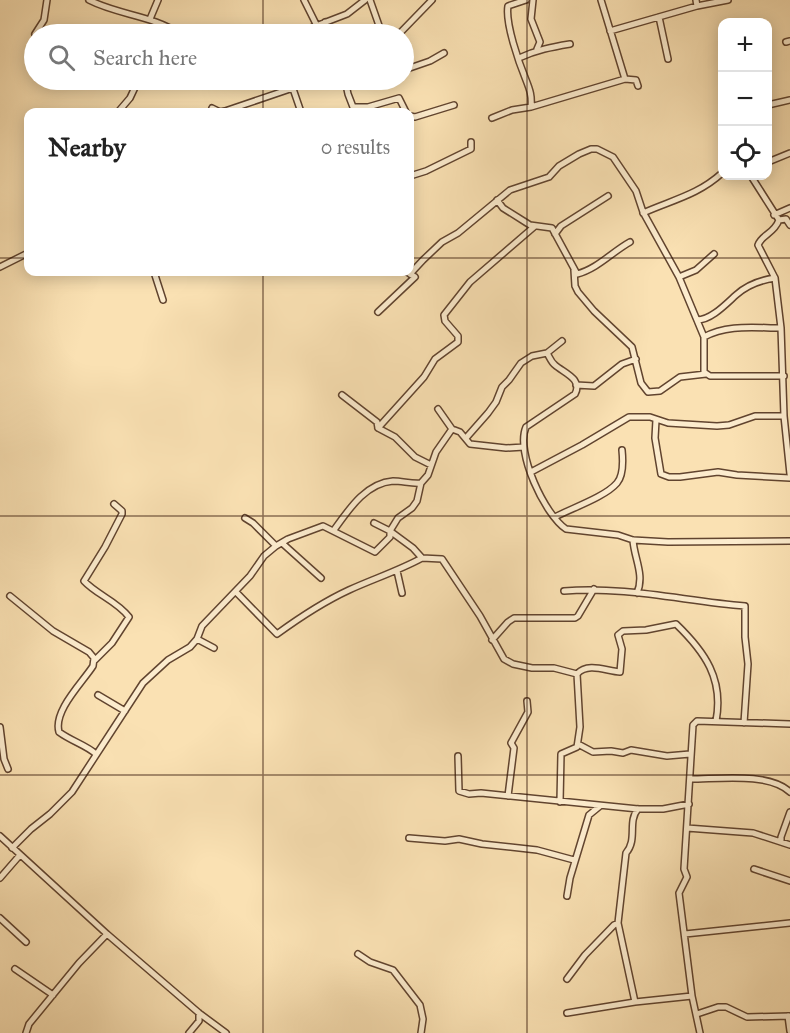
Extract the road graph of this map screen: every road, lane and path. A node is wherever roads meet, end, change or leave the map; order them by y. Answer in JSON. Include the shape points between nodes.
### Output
{"nodes":[{"id":1,"x":47,"y":0,"type":"edge"},
{"id":2,"x":88,"y":0,"type":"edge"},
{"id":3,"x":158,"y":0,"type":"edge"},
{"id":4,"x":304,"y":0,"type":"edge"},
{"id":5,"x":368,"y":0,"type":"edge"},
{"id":6,"x":432,"y":0,"type":"edge"},
{"id":7,"x":525,"y":0,"type":"edge"},
{"id":8,"x":533,"y":0,"type":"edge"},
{"id":9,"x":601,"y":0,"type":"edge"},
{"id":10,"x":728,"y":0,"type":"edge"},
{"id":11,"x":697,"y":3,"type":"edge"},
{"id":12,"x":659,"y":17,"type":"junction"},
{"id":13,"x":150,"y":19,"type":"junction"},
{"id":14,"x":326,"y":22,"type":"joint"},
{"id":15,"x":42,"y":24,"type":"edge"},
{"id":16,"x":162,"y":24,"type":"edge"},
{"id":17,"x":316,"y":24,"type":"edge"},
{"id":18,"x":322,"y":24,"type":"edge"},
{"id":19,"x":378,"y":24,"type":"edge"},
{"id":20,"x":409,"y":24,"type":"edge"},
{"id":21,"x":610,"y":31,"type":"junction"},
{"id":22,"x":570,"y":44,"type":"dead end"},
{"id":23,"x":537,"y":49,"type":"junction"},
{"id":24,"x":444,"y":53,"type":"dead end"},
{"id":25,"x":519,"y":58,"type":"junction"},
{"id":26,"x":668,"y":59,"type":"dead end"},
{"id":27,"x":414,"y":67,"type":"edge"},
{"id":28,"x":625,"y":79,"type":"junction"},
{"id":29,"x":638,"y":86,"type":"dead end"},
{"id":30,"x":134,"y":90,"type":"edge"},
{"id":31,"x":287,"y":90,"type":"edge"},
{"id":32,"x":294,"y":90,"type":"edge"},
{"id":33,"x":347,"y":90,"type":"edge"},
{"id":34,"x":790,"y":100,"type":"edge"},
{"id":35,"x":772,"y":104,"type":"edge"},
{"id":36,"x":454,"y":105,"type":"dead end"},
{"id":37,"x":531,"y":107,"type":"junction"},
{"id":38,"x":121,"y":108,"type":"edge"},
{"id":39,"x":234,"y":108,"type":"edge"},
{"id":40,"x":300,"y":108,"type":"edge"},
{"id":41,"x":352,"y":108,"type":"edge"},
{"id":42,"x":364,"y":108,"type":"edge"},
{"id":43,"x":404,"y":108,"type":"edge"},
{"id":44,"x":414,"y":117,"type":"edge"},
{"id":45,"x":492,"y":118,"type":"dead end"},
{"id":46,"x":471,"y":142,"type":"dead end"},
{"id":47,"x":790,"y":153,"type":"edge"},
{"id":48,"x":772,"y":160,"type":"edge"},
{"id":49,"x":414,"y":175,"type":"edge"},
{"id":50,"x":718,"y":177,"type":"edge"},
{"id":51,"x":754,"y":180,"type":"edge"},
{"id":52,"x":608,"y":196,"type":"dead end"},
{"id":53,"x":498,"y":200,"type":"junction"},
{"id":54,"x":790,"y":208,"type":"edge"},
{"id":55,"x":644,"y":213,"type":"junction"},
{"id":56,"x":776,"y":218,"type":"junction"},
{"id":57,"x":790,"y":225,"type":"edge"},
{"id":58,"x":535,"y":226,"type":"junction"},
{"id":59,"x":555,"y":230,"type":"junction"},
{"id":60,"x":630,"y":243,"type":"dead end"},
{"id":61,"x":714,"y":254,"type":"dead end"},
{"id":62,"x":24,"y":255,"type":"edge"},
{"id":63,"x":0,"y":267,"type":"edge"},
{"id":64,"x":414,"y":268,"type":"edge"},
{"id":65,"x":574,"y":270,"type":"junction"},
{"id":66,"x":155,"y":276,"type":"edge"},
{"id":67,"x":414,"y":276,"type":"edge"},
{"id":68,"x":679,"y":277,"type":"junction"},
{"id":69,"x":775,"y":278,"type":"junction"},
{"id":70,"x":163,"y":300,"type":"dead end"},
{"id":71,"x":378,"y":312,"type":"dead end"},
{"id":72,"x":697,"y":320,"type":"junction"},
{"id":73,"x":781,"y":328,"type":"junction"},
{"id":74,"x":704,"y":337,"type":"junction"},
{"id":75,"x":562,"y":341,"type":"dead end"},
{"id":76,"x":547,"y":353,"type":"junction"},
{"id":77,"x":636,"y":359,"type":"junction"},
{"id":78,"x":706,"y":374,"type":"junction"},
{"id":79,"x":783,"y":376,"type":"junction"},
{"id":80,"x":576,"y":385,"type":"junction"},
{"id":81,"x":342,"y":395,"type":"dead end"},
{"id":82,"x":438,"y":409,"type":"dead end"},
{"id":83,"x":784,"y":416,"type":"junction"},
{"id":84,"x":656,"y":420,"type":"junction"},
{"id":85,"x":378,"y":428,"type":"junction"},
{"id":86,"x":452,"y":429,"type":"junction"},
{"id":87,"x":466,"y":438,"type":"junction"},
{"id":88,"x":524,"y":447,"type":"junction"},
{"id":89,"x":622,"y":450,"type":"dead end"},
{"id":90,"x":431,"y":465,"type":"junction"},
{"id":91,"x":531,"y":472,"type":"junction"},
{"id":92,"x":790,"y":476,"type":"edge"},
{"id":93,"x":421,"y":483,"type":"junction"},
{"id":94,"x":114,"y":504,"type":"dead end"},
{"id":95,"x":555,"y":517,"type":"junction"},
{"id":96,"x":245,"y":518,"type":"dead end"},
{"id":97,"x":374,"y":523,"type":"dead end"},
{"id":98,"x":334,"y":530,"type":"junction"},
{"id":99,"x":390,"y":531,"type":"junction"},
{"id":100,"x":633,"y":540,"type":"junction"},
{"id":101,"x":790,"y":541,"type":"edge"},
{"id":102,"x":279,"y":544,"type":"junction"},
{"id":103,"x":422,"y":558,"type":"junction"},
{"id":104,"x":397,"y":571,"type":"junction"},
{"id":105,"x":321,"y":578,"type":"dead end"},
{"id":106,"x":594,"y":589,"type":"junction"},
{"id":107,"x":564,"y":591,"type":"dead end"},
{"id":108,"x":236,"y":592,"type":"junction"},
{"id":109,"x":402,"y":593,"type":"dead end"},
{"id":110,"x":637,"y":593,"type":"junction"},
{"id":111,"x":10,"y":596,"type":"dead end"},
{"id":112,"x":197,"y":639,"type":"junction"},
{"id":113,"x":492,"y":640,"type":"junction"},
{"id":114,"x":214,"y":648,"type":"dead end"},
{"id":115,"x":95,"y":660,"type":"junction"},
{"id":116,"x":576,"y":674,"type":"junction"},
{"id":117,"x":98,"y":695,"type":"dead end"},
{"id":118,"x":527,"y":701,"type":"dead end"},
{"id":119,"x":125,"y":711,"type":"junction"},
{"id":120,"x":716,"y":722,"type":"junction"},
{"id":121,"x":744,"y":723,"type":"junction"},
{"id":122,"x":790,"y":724,"type":"edge"},
{"id":123,"x":0,"y":727,"type":"edge"},
{"id":124,"x":578,"y":744,"type":"junction"},
{"id":125,"x":96,"y":754,"type":"junction"},
{"id":126,"x":690,"y":754,"type":"junction"},
{"id":127,"x":458,"y":756,"type":"dead end"},
{"id":128,"x":8,"y":770,"type":"dead end"},
{"id":129,"x":691,"y":779,"type":"junction"},
{"id":130,"x":790,"y":792,"type":"edge"},
{"id":131,"x":508,"y":796,"type":"junction"},
{"id":132,"x":560,"y":802,"type":"junction"},
{"id":133,"x":688,"y":804,"type":"junction"},
{"id":134,"x":602,"y":806,"type":"junction"},
{"id":135,"x":638,"y":809,"type":"junction"},
{"id":136,"x":790,"y":812,"type":"edge"},
{"id":137,"x":687,"y":828,"type":"junction"},
{"id":138,"x":0,"y":836,"type":"edge"},
{"id":139,"x":410,"y":838,"type":"dead end"},
{"id":140,"x":781,"y":842,"type":"junction"},
{"id":141,"x":790,"y":845,"type":"edge"},
{"id":142,"x":12,"y":848,"type":"junction"},
{"id":143,"x":20,"y":855,"type":"junction"},
{"id":144,"x":574,"y":860,"type":"junction"},
{"id":145,"x":754,"y":869,"type":"dead end"},
{"id":146,"x":0,"y":878,"type":"edge"},
{"id":147,"x":790,"y":881,"type":"edge"},
{"id":148,"x":567,"y":896,"type":"dead end"},
{"id":149,"x":0,"y":918,"type":"edge"},
{"id":150,"x":618,"y":923,"type":"junction"},
{"id":151,"x":790,"y":923,"type":"edge"},
{"id":152,"x":107,"y":934,"type":"junction"},
{"id":153,"x":685,"y":934,"type":"junction"},
{"id":154,"x":26,"y":942,"type":"dead end"},
{"id":155,"x":358,"y":954,"type":"dead end"},
{"id":156,"x":15,"y":969,"type":"dead end"},
{"id":157,"x":567,"y":979,"type":"dead end"},
{"id":158,"x":53,"y":995,"type":"junction"},
{"id":159,"x":692,"y":996,"type":"junction"},
{"id":160,"x":635,"y":1002,"type":"junction"},
{"id":161,"x":199,"y":1013,"type":"junction"},
{"id":162,"x":567,"y":1013,"type":"dead end"},
{"id":163,"x":697,"y":1014,"type":"junction"},
{"id":164,"x":789,"y":1016,"type":"edge"},
{"id":165,"x":790,"y":1031,"type":"edge"},
{"id":166,"x":26,"y":1033,"type":"edge"},
{"id":167,"x":189,"y":1033,"type":"edge"},
{"id":168,"x":226,"y":1033,"type":"edge"},
{"id":169,"x":421,"y":1033,"type":"edge"},
{"id":170,"x":700,"y":1033,"type":"edge"}],
"edges":[{"from":1,"to":15,"type":"street"},
{"from":2,"to":13,"type":"street"},
{"from":3,"to":13,"type":"street"},
{"from":4,"to":17,"type":"street"},
{"from":5,"to":14,"type":"street"},
{"from":5,"to":19,"type":"street"},
{"from":6,"to":20,"type":"street"},
{"from":7,"to":25,"type":"street","via":[[508,6],[507,11]]},
{"from":8,"to":23,"type":"street","via":[[531,19],[540,42]]},
{"from":9,"to":21,"type":"street"},
{"from":10,"to":11,"type":"street"},
{"from":11,"to":12,"type":"street"},
{"from":12,"to":21,"type":"street"},
{"from":12,"to":26,"type":"street"},
{"from":13,"to":16,"type":"street"},
{"from":14,"to":18,"type":"street"},
{"from":21,"to":28,"type":"street"},
{"from":22,"to":23,"type":"street"},
{"from":23,"to":25,"type":"street"},
{"from":24,"to":27,"type":"street"},
{"from":25,"to":37,"type":"street","via":[[532,97]]},
{"from":28,"to":29,"type":"street","via":[[636,80]]},
{"from":28,"to":37,"type":"street"},
{"from":30,"to":38,"type":"street"},
{"from":31,"to":39,"type":"street"},
{"from":32,"to":40,"type":"street"},
{"from":33,"to":41,"type":"street"},
{"from":34,"to":35,"type":"street"},
{"from":36,"to":44,"type":"street"},
{"from":37,"to":45,"type":"street"},
{"from":42,"to":43,"type":"street","via":[[399,98]]},
{"from":46,"to":49,"type":"street","via":[[471,149]]},
{"from":47,"to":48,"type":"street"},
{"from":50,"to":55,"type":"street","via":[[694,194]]},
{"from":51,"to":56,"type":"street"},
{"from":52,"to":59,"type":"street"},
{"from":53,"to":55,"type":"street","via":[[510,190],[549,177],[579,154],[597,149],[613,157],[636,191]]},
{"from":53,"to":58,"type":"street","via":[[503,208]]},
{"from":53,"to":64,"type":"street"},
{"from":54,"to":56,"type":"street"},
{"from":55,"to":68,"type":"street"},
{"from":56,"to":57,"type":"street","via":[[786,219]]},
{"from":56,"to":69,"type":"street","via":[[774,230],[760,239],[758,245]]},
{"from":58,"to":59,"type":"street"},
{"from":58,"to":85,"type":"street","via":[[470,282],[444,315],[458,342],[435,359]]},
{"from":59,"to":65,"type":"street"},
{"from":60,"to":65,"type":"street","via":[[585,274]]},
{"from":61,"to":68,"type":"street","via":[[696,270]]},
{"from":62,"to":63,"type":"street"},
{"from":65,"to":77,"type":"street","via":[[578,292],[632,347]]},
{"from":66,"to":70,"type":"street"},
{"from":67,"to":71,"type":"street"},
{"from":68,"to":72,"type":"street"},
{"from":69,"to":72,"type":"street","via":[[758,282],[703,320]]},
{"from":69,"to":73,"type":"street"},
{"from":72,"to":74,"type":"street"},
{"from":73,"to":74,"type":"street","via":[[732,328]]},
{"from":73,"to":79,"type":"street"},
{"from":74,"to":78,"type":"street"},
{"from":75,"to":76,"type":"street"},
{"from":76,"to":80,"type":"street"},
{"from":76,"to":87,"type":"street","via":[[521,363]]},
{"from":77,"to":78,"type":"street","via":[[641,383],[648,392],[660,391],[680,377]]},
{"from":77,"to":80,"type":"street","via":[[622,364],[594,386]]},
{"from":78,"to":79,"type":"street"},
{"from":79,"to":83,"type":"street"},
{"from":80,"to":88,"type":"street","via":[[575,394],[526,427]]},
{"from":81,"to":85,"type":"street","via":[[377,422]]},
{"from":82,"to":86,"type":"street"},
{"from":83,"to":84,"type":"street","via":[[756,416],[717,426]]},
{"from":83,"to":92,"type":"street"},
{"from":84,"to":91,"type":"street","via":[[629,417]]},
{"from":84,"to":92,"type":"street","via":[[654,438],[661,474]]},
{"from":85,"to":90,"type":"street"},
{"from":86,"to":87,"type":"street"},
{"from":86,"to":90,"type":"street"},
{"from":87,"to":88,"type":"street","via":[[480,447]]},
{"from":88,"to":91,"type":"street"},
{"from":89,"to":95,"type":"street","via":[[618,482]]},
{"from":90,"to":93,"type":"street"},
{"from":91,"to":95,"type":"street","via":[[538,495]]},
{"from":93,"to":98,"type":"street","via":[[390,481],[372,487]]},
{"from":93,"to":99,"type":"street","via":[[417,501]]},
{"from":94,"to":115,"type":"street","via":[[122,514],[84,581],[129,617]]},
{"from":95,"to":100,"type":"street","via":[[566,529]]},
{"from":96,"to":102,"type":"street"},
{"from":97,"to":99,"type":"street"},
{"from":98,"to":99,"type":"street","via":[[375,552],[390,537]]},
{"from":98,"to":102,"type":"street","via":[[316,527]]},
{"from":99,"to":103,"type":"street"},
{"from":100,"to":101,"type":"street"},
{"from":100,"to":110,"type":"street","via":[[639,565]]},
{"from":102,"to":105,"type":"street"},
{"from":102,"to":108,"type":"street","via":[[264,556]]},
{"from":103,"to":104,"type":"street"},
{"from":103,"to":113,"type":"street","via":[[442,559]]},
{"from":104,"to":108,"type":"street","via":[[347,591],[277,634]]},
{"from":104,"to":109,"type":"street"},
{"from":106,"to":107,"type":"street"},
{"from":106,"to":110,"type":"street"},
{"from":106,"to":113,"type":"street","via":[[575,618],[514,618]]},
{"from":108,"to":112,"type":"street","via":[[202,626]]},
{"from":110,"to":121,"type":"street","via":[[745,606],[748,664]]},
{"from":111,"to":115,"type":"street"},
{"from":112,"to":114,"type":"street"},
{"from":112,"to":119,"type":"street","via":[[154,672]]},
{"from":113,"to":116,"type":"street","via":[[504,659],[513,664]]},
{"from":115,"to":125,"type":"street","via":[[66,703],[58,726],[64,736]]},
{"from":116,"to":120,"type":"street","via":[[584,667],[620,672],[622,649],[618,634],[676,624],[711,668],[717,686]]},
{"from":116,"to":124,"type":"street"},
{"from":117,"to":119,"type":"street"},
{"from":118,"to":131,"type":"street","via":[[528,712],[511,742],[514,748]]},
{"from":119,"to":125,"type":"street"},
{"from":120,"to":121,"type":"street"},
{"from":120,"to":126,"type":"street","via":[[694,722]]},
{"from":121,"to":122,"type":"street"},
{"from":123,"to":128,"type":"street"},
{"from":124,"to":126,"type":"street","via":[[593,752]]},
{"from":124,"to":132,"type":"street","via":[[575,750],[561,754]]},
{"from":125,"to":142,"type":"street","via":[[72,792]]},
{"from":126,"to":129,"type":"street"},
{"from":127,"to":131,"type":"street","via":[[459,791]]},
{"from":129,"to":130,"type":"street","via":[[759,779],[782,785]]},
{"from":129,"to":133,"type":"street"},
{"from":131,"to":132,"type":"street"},
{"from":132,"to":134,"type":"street"},
{"from":133,"to":135,"type":"street"},
{"from":133,"to":137,"type":"street"},
{"from":134,"to":135,"type":"street"},
{"from":134,"to":144,"type":"street","via":[[590,814]]},
{"from":135,"to":150,"type":"street","via":[[633,818],[632,846],[626,853]]},
{"from":136,"to":140,"type":"street"},
{"from":137,"to":140,"type":"street","via":[[753,833]]},
{"from":137,"to":153,"type":"street","via":[[687,877],[679,893]]},
{"from":138,"to":142,"type":"street"},
{"from":139,"to":144,"type":"street","via":[[459,839],[537,850]]},
{"from":140,"to":141,"type":"street"},
{"from":142,"to":143,"type":"street"},
{"from":143,"to":146,"type":"street"},
{"from":143,"to":152,"type":"street"},
{"from":144,"to":148,"type":"street"},
{"from":145,"to":147,"type":"street"},
{"from":149,"to":154,"type":"street"},
{"from":150,"to":157,"type":"street"},
{"from":150,"to":160,"type":"street"},
{"from":151,"to":153,"type":"street"},
{"from":152,"to":158,"type":"street"},
{"from":152,"to":161,"type":"street"},
{"from":153,"to":159,"type":"street"},
{"from":155,"to":169,"type":"street","via":[[393,969],[420,1005]]},
{"from":156,"to":158,"type":"street"},
{"from":158,"to":166,"type":"street"},
{"from":159,"to":160,"type":"street"},
{"from":159,"to":163,"type":"street"},
{"from":160,"to":162,"type":"street"},
{"from":161,"to":167,"type":"street","via":[[199,1022]]},
{"from":161,"to":168,"type":"street"},
{"from":163,"to":164,"type":"street","via":[[726,1007],[747,1017]]},
{"from":163,"to":170,"type":"street"},
{"from":164,"to":165,"type":"street"}]}
